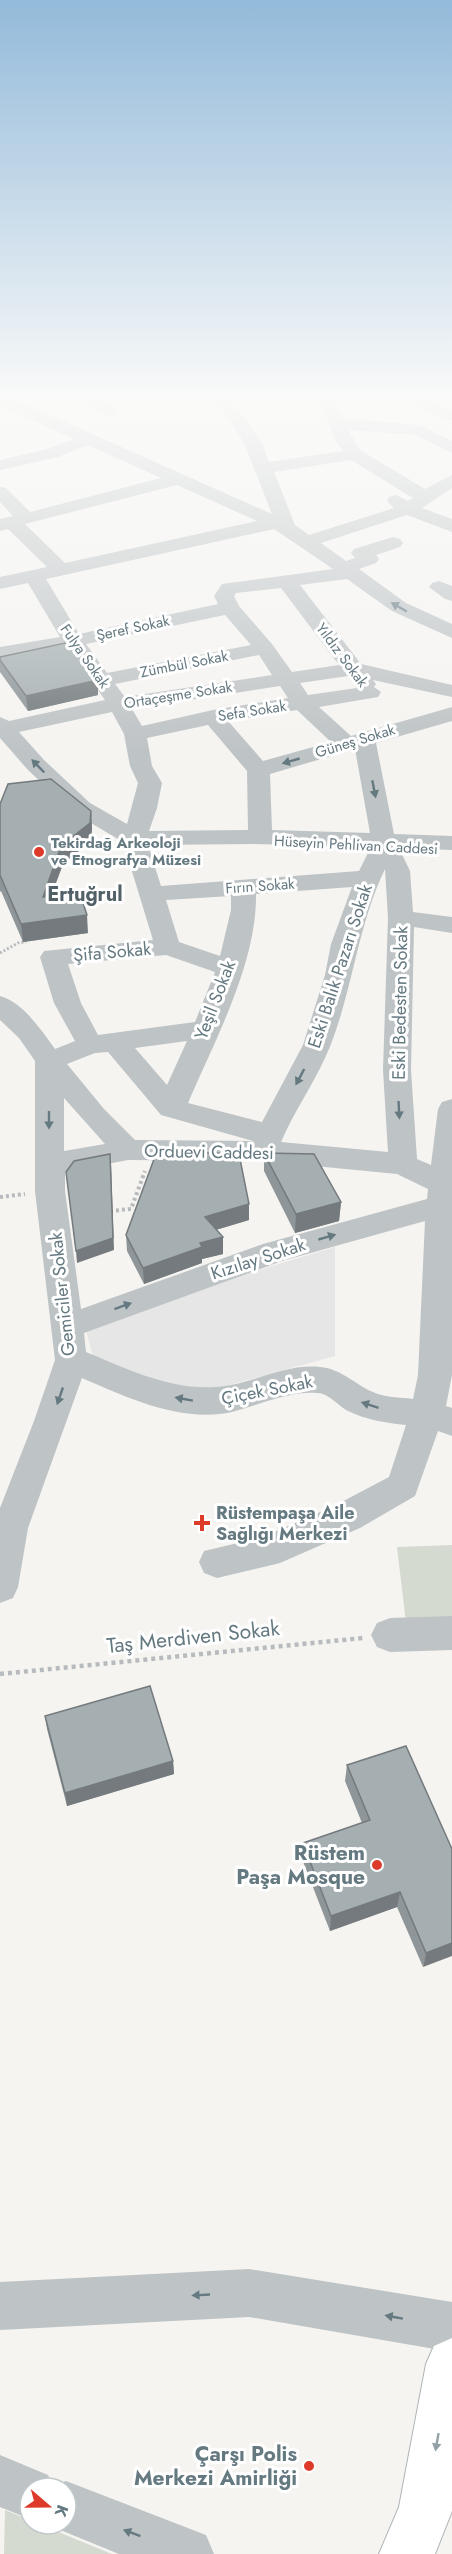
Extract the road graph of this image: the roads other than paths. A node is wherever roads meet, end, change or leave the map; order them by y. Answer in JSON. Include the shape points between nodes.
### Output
{"nodes":[{"id":1,"x":39,"y":515,"type":"edge"},
{"id":2,"x":256,"y":515,"type":"edge"},
{"id":3,"x":277,"y":515,"type":"edge"},
{"id":4,"x":389,"y":515,"type":"edge"},
{"id":5,"x":424,"y":515,"type":"edge"},
{"id":6,"x":13,"y":522,"type":"edge"},
{"id":7,"x":281,"y":526,"type":"junction"},
{"id":8,"x":452,"y":526,"type":"edge"},
{"id":9,"x":306,"y":542,"type":"junction"},
{"id":10,"x":393,"y":543,"type":"dead end"},
{"id":11,"x":61,"y":570,"type":"junction"},
{"id":12,"x":349,"y":571,"type":"junction"},
{"id":13,"x":35,"y":577,"type":"junction"},
{"id":14,"x":287,"y":582,"type":"junction"},
{"id":15,"x":0,"y":583,"type":"edge"},
{"id":16,"x":230,"y":608,"type":"junction"},
{"id":17,"x":452,"y":632,"type":"edge"},
{"id":18,"x":72,"y":641,"type":"junction"},
{"id":19,"x":265,"y":648,"type":"junction"},
{"id":20,"x":0,"y":653,"type":"edge"},
{"id":21,"x":354,"y":669,"type":"junction"},
{"id":22,"x":285,"y":679,"type":"junction"},
{"id":23,"x":103,"y":680,"type":"junction"},
{"id":24,"x":370,"y":692,"type":"junction"},
{"id":25,"x":452,"y":692,"type":"edge"},
{"id":26,"x":119,"y":704,"type":"junction"},
{"id":27,"x":303,"y":704,"type":"junction"},
{"id":28,"x":452,"y":714,"type":"edge"},
{"id":29,"x":213,"y":717,"type":"junction"},
{"id":30,"x":2,"y":727,"type":"edge"},
{"id":31,"x":396,"y":729,"type":"junction"},
{"id":32,"x":135,"y":734,"type":"junction"},
{"id":33,"x":356,"y":741,"type":"junction"},
{"id":34,"x":258,"y":770,"type":"junction"},
{"id":35,"x":134,"y":838,"type":"junction"},
{"id":36,"x":260,"y":839,"type":"junction"},
{"id":37,"x":384,"y":843,"type":"junction"},
{"id":38,"x":452,"y":843,"type":"edge"},
{"id":39,"x":452,"y":850,"type":"edge"},
{"id":40,"x":193,"y":864,"type":"junction"},
{"id":41,"x":368,"y":878,"type":"junction"},
{"id":42,"x":243,"y":889,"type":"junction"},
{"id":43,"x":151,"y":894,"type":"junction"},
{"id":44,"x":402,"y":918,"type":"junction"},
{"id":45,"x":452,"y":926,"type":"edge"},
{"id":46,"x":168,"y":948,"type":"junction"},
{"id":47,"x":229,"y":968,"type":"junction"},
{"id":48,"x":0,"y":1005,"type":"edge"},
{"id":49,"x":204,"y":1030,"type":"junction"},
{"id":50,"x":103,"y":1043,"type":"junction"},
{"id":51,"x":48,"y":1061,"type":"junction"},
{"id":52,"x":171,"y":1108,"type":"junction"},
{"id":53,"x":452,"y":1109,"type":"edge"},
{"id":54,"x":267,"y":1143,"type":"junction"},
{"id":55,"x":140,"y":1150,"type":"junction"},
{"id":56,"x":49,"y":1164,"type":"junction"},
{"id":57,"x":403,"y":1164,"type":"junction"},
{"id":58,"x":446,"y":1197,"type":"edge"},
{"id":59,"x":68,"y":1326,"type":"junction"},
{"id":60,"x":71,"y":1360,"type":"junction"},
{"id":61,"x":444,"y":1422,"type":"edge"},
{"id":62,"x":217,"y":1562,"type":"dead end"},
{"id":63,"x":0,"y":1587,"type":"edge"},
{"id":64,"x":452,"y":1633,"type":"edge"},
{"id":65,"x":390,"y":1635,"type":"road end"},
{"id":66,"x":0,"y":2306,"type":"edge"},
{"id":67,"x":452,"y":2327,"type":"edge"},
{"id":68,"x":452,"y":2364,"type":"edge"},
{"id":69,"x":0,"y":2481,"type":"edge"},
{"id":70,"x":18,"y":2488,"type":"edge"},
{"id":71,"x":78,"y":2512,"type":"edge"},
{"id":72,"x":187,"y":2554,"type":"edge"},
{"id":73,"x":407,"y":2554,"type":"edge"}],
"edges":[{"from":1,"to":6,"type":"street"},
{"from":2,"to":7,"type":"street"},
{"from":3,"to":7,"type":"street"},
{"from":4,"to":9,"type":"street"},
{"from":5,"to":8,"type":"street"},
{"from":6,"to":11,"type":"street"},
{"from":7,"to":9,"type":"street"},
{"from":7,"to":11,"type":"street"},
{"from":9,"to":12,"type":"street"},
{"from":10,"to":12,"type":"street","via":[[361,553],[369,559]]},
{"from":11,"to":13,"type":"street"},
{"from":12,"to":14,"type":"street"},
{"from":17,"to":12,"type":"street","one_way":true,"via":[[399,607]]},
{"from":13,"to":15,"type":"street"},
{"from":13,"to":18,"type":"street","name":"Fulya Sokak"},
{"from":14,"to":16,"type":"street","via":[[229,588],[224,596]]},
{"from":14,"to":21,"type":"street","name":"Yıldız Sokak"},
{"from":16,"to":18,"type":"street","name":"Şeref Sokak"},
{"from":16,"to":19,"type":"street"},
{"from":18,"to":20,"type":"street","name":"Şeref Sokak"},
{"from":18,"to":23,"type":"street","name":"Fulya Sokak"},
{"from":19,"to":22,"type":"street"},
{"from":19,"to":23,"type":"street","name":"Zümbül Sokak"},
{"from":21,"to":22,"type":"street","name":"Ortaçeşme Sokak"},
{"from":21,"to":24,"type":"street","name":"Yıldız Sokak"},
{"from":21,"to":25,"type":"street"},
{"from":22,"to":26,"type":"street","name":"Ortaçeşme Sokak"},
{"from":22,"to":27,"type":"street"},
{"from":23,"to":26,"type":"street","name":"Fulya Sokak"},
{"from":24,"to":27,"type":"street","name":"Sefa Sokak"},
{"from":24,"to":31,"type":"street","name":"Yıldız Sokak"},
{"from":26,"to":30,"type":"street","name":"Ortaçeşme Sokak"},
{"from":26,"to":32,"type":"street","name":"Fulya Sokak"},
{"from":27,"to":29,"type":"street","name":"Sefa Sokak"},
{"from":27,"to":33,"type":"street"},
{"from":28,"to":31,"type":"street","name":"Güneş Sokak"},
{"from":29,"to":32,"type":"street","name":"Sefa Sokak"},
{"from":29,"to":34,"type":"street"},
{"from":35,"to":30,"type":"street","one_way":true,"via":[[82,808]]},
{"from":31,"to":33,"type":"street","name":"Güneş Sokak"},
{"from":32,"to":35,"type":"street","name":"Fulya Sokak","via":[[141,766],[150,783],[146,808]]},
{"from":33,"to":34,"type":"street","name":"Güneş Sokak","one_way":true},
{"from":33,"to":37,"type":"street","name":"Eski Bedesten Sokak","one_way":true},
{"from":34,"to":36,"type":"street"},
{"from":35,"to":40,"type":"street","name":"Hüseyin Pehlivan Caddesi"},
{"from":35,"to":43,"type":"street"},
{"from":36,"to":37,"type":"street","name":"Hüseyin Pehlivan Caddesi","via":[[283,843]]},
{"from":36,"to":40,"type":"street","name":"Hüseyin Pehlivan Caddesi"},
{"from":37,"to":38,"type":"street","name":"Hüseyin Pehlivan Caddesi"},
{"from":37,"to":39,"type":"street","name":"Hüseyin Pehlivan Caddesi"},
{"from":37,"to":41,"type":"street","name":"Eski Balık Pazarı Sokak"},
{"from":37,"to":44,"type":"street","name":"Eski Bedesten Sokak","via":[[398,871]]},
{"from":40,"to":42,"type":"street","name":"Fırın Sokak"},
{"from":40,"to":43,"type":"street","name":"Fırın Sokak"},
{"from":41,"to":42,"type":"street","name":"Fırın Sokak"},
{"from":41,"to":54,"type":"street","name":"Eski Balık Pazarı Sokak","one_way":true,"via":[[344,944],[317,1045]]},
{"from":42,"to":47,"type":"street","name":"Yeşil Sokak","via":[[240,931]]},
{"from":43,"to":46,"type":"street"},
{"from":44,"to":45,"type":"street"},
{"from":44,"to":57,"type":"street","name":"Eski Bedesten Sokak","one_way":true,"via":[[397,1070]]},
{"from":46,"to":47,"type":"street","name":"Şifa Sokak"},
{"from":46,"to":50,"type":"street","name":"Şifa Sokak","via":[[53,957],[70,1013]]},
{"from":47,"to":49,"type":"street","name":"Yeşil Sokak"},
{"from":48,"to":51,"type":"street","name":"Orduevi Caddesi","via":[[29,1032]]},
{"from":49,"to":50,"type":"street"},
{"from":49,"to":52,"type":"street","name":"Yeşil Sokak"},
{"from":50,"to":51,"type":"street"},
{"from":50,"to":52,"type":"street"},
{"from":51,"to":55,"type":"street","name":"Orduevi Caddesi","via":[[94,1116]]},
{"from":51,"to":56,"type":"street","name":"Gemiciler Sokak","one_way":true},
{"from":52,"to":54,"type":"street"},
{"from":53,"to":58,"type":"street"},
{"from":54,"to":55,"type":"street","name":"Orduevi Caddesi"},
{"from":54,"to":57,"type":"street","name":"Orduevi Caddesi"},
{"from":55,"to":56,"type":"street"},
{"from":56,"to":59,"type":"street","name":"Gemiciler Sokak"},
{"from":57,"to":58,"type":"street","name":"Orduevi Caddesi"},
{"from":59,"to":58,"type":"street","name":"Kızılay Sokak","one_way":true,"via":[[274,1252]]},
{"from":58,"to":61,"type":"street","via":[[438,1240],[435,1375]]},
{"from":59,"to":60,"type":"street","name":"Gemiciler Sokak"},
{"from":61,"to":60,"type":"street","name":"Çiçek Sokak","one_way":true,"via":[[360,1402],[326,1380],[309,1379],[203,1402],[136,1386]]},
{"from":60,"to":63,"type":"street","name":"Gemiciler Sokak","one_way":true,"via":[[10,1528]]},
{"from":61,"to":62,"type":"street","via":[[403,1486],[347,1517],[267,1552]]},
{"from":64,"to":65,"type":"street"},
{"from":67,"to":66,"type":"street","one_way":true,"via":[[249,2293]]},
{"from":68,"to":73,"type":"main road","one_way":true,"via":[[426,2508]]},
{"from":69,"to":70,"type":"street"},
{"from":72,"to":71,"type":"street","one_way":true}]}
